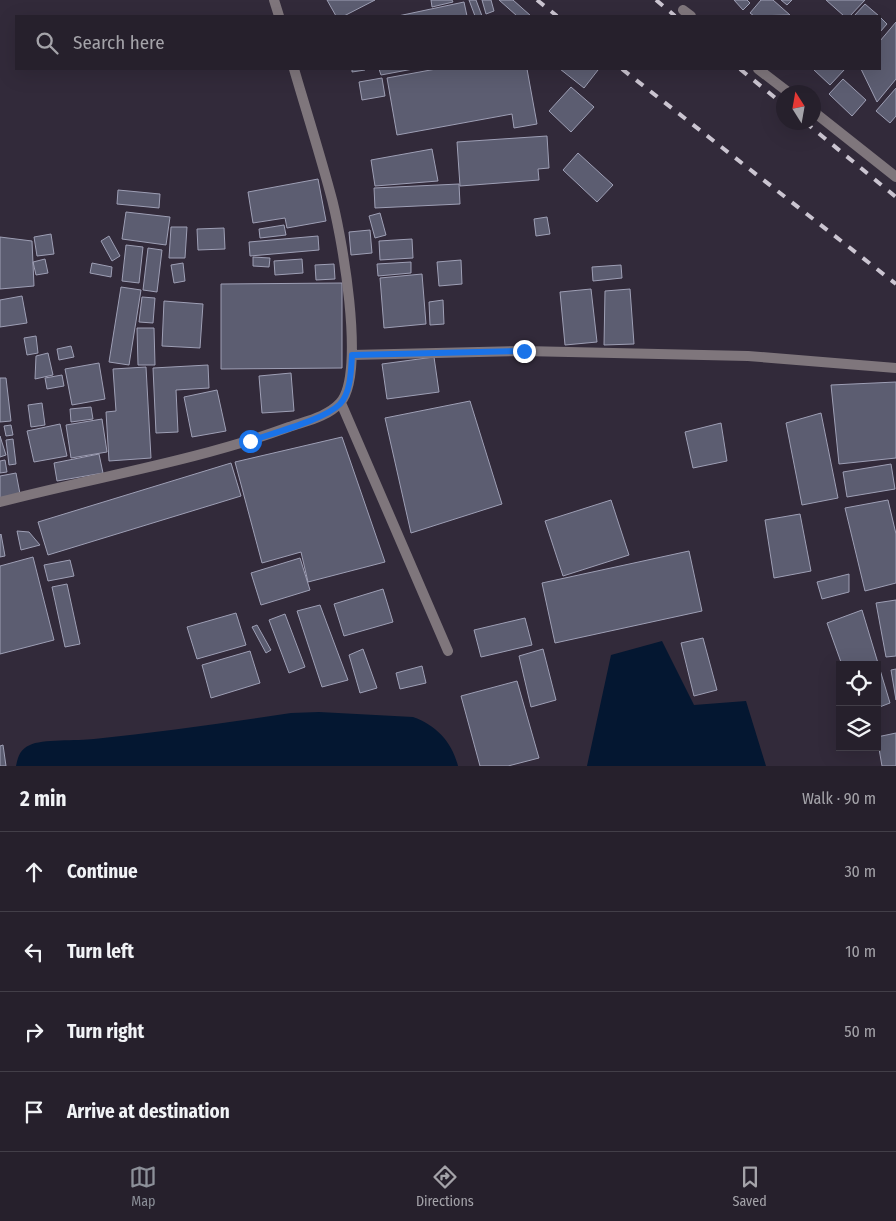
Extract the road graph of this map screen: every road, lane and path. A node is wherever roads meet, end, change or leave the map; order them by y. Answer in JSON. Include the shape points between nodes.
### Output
{"nodes":[{"id":1,"x":274,"y":0,"type":"edge"},
{"id":2,"x":279,"y":15,"type":"edge"},
{"id":3,"x":294,"y":70,"type":"edge"},
{"id":4,"x":759,"y":70,"type":"edge"},
{"id":5,"x":779,"y":85,"type":"edge"},
{"id":6,"x":821,"y":118,"type":"edge"},
{"id":7,"x":896,"y":177,"type":"edge"},
{"id":8,"x":352,"y":355,"type":"junction"},
{"id":9,"x":896,"y":368,"type":"edge"},
{"id":10,"x":341,"y":403,"type":"junction"},
{"id":11,"x":0,"y":502,"type":"edge"},
{"id":12,"x":448,"y":651,"type":"dead end"}],
"edges":[{"from":1,"to":2,"type":"street"},
{"from":3,"to":8,"type":"street","via":[[331,194],[345,268]]},
{"from":4,"to":5,"type":"street"},
{"from":6,"to":7,"type":"street"},
{"from":8,"to":9,"type":"street","via":[[524,351],[718,355]]},
{"from":8,"to":10,"type":"street","via":[[349,383]]},
{"from":10,"to":11,"type":"street","via":[[325,414],[250,441]]},
{"from":10,"to":12,"type":"street"}]}
